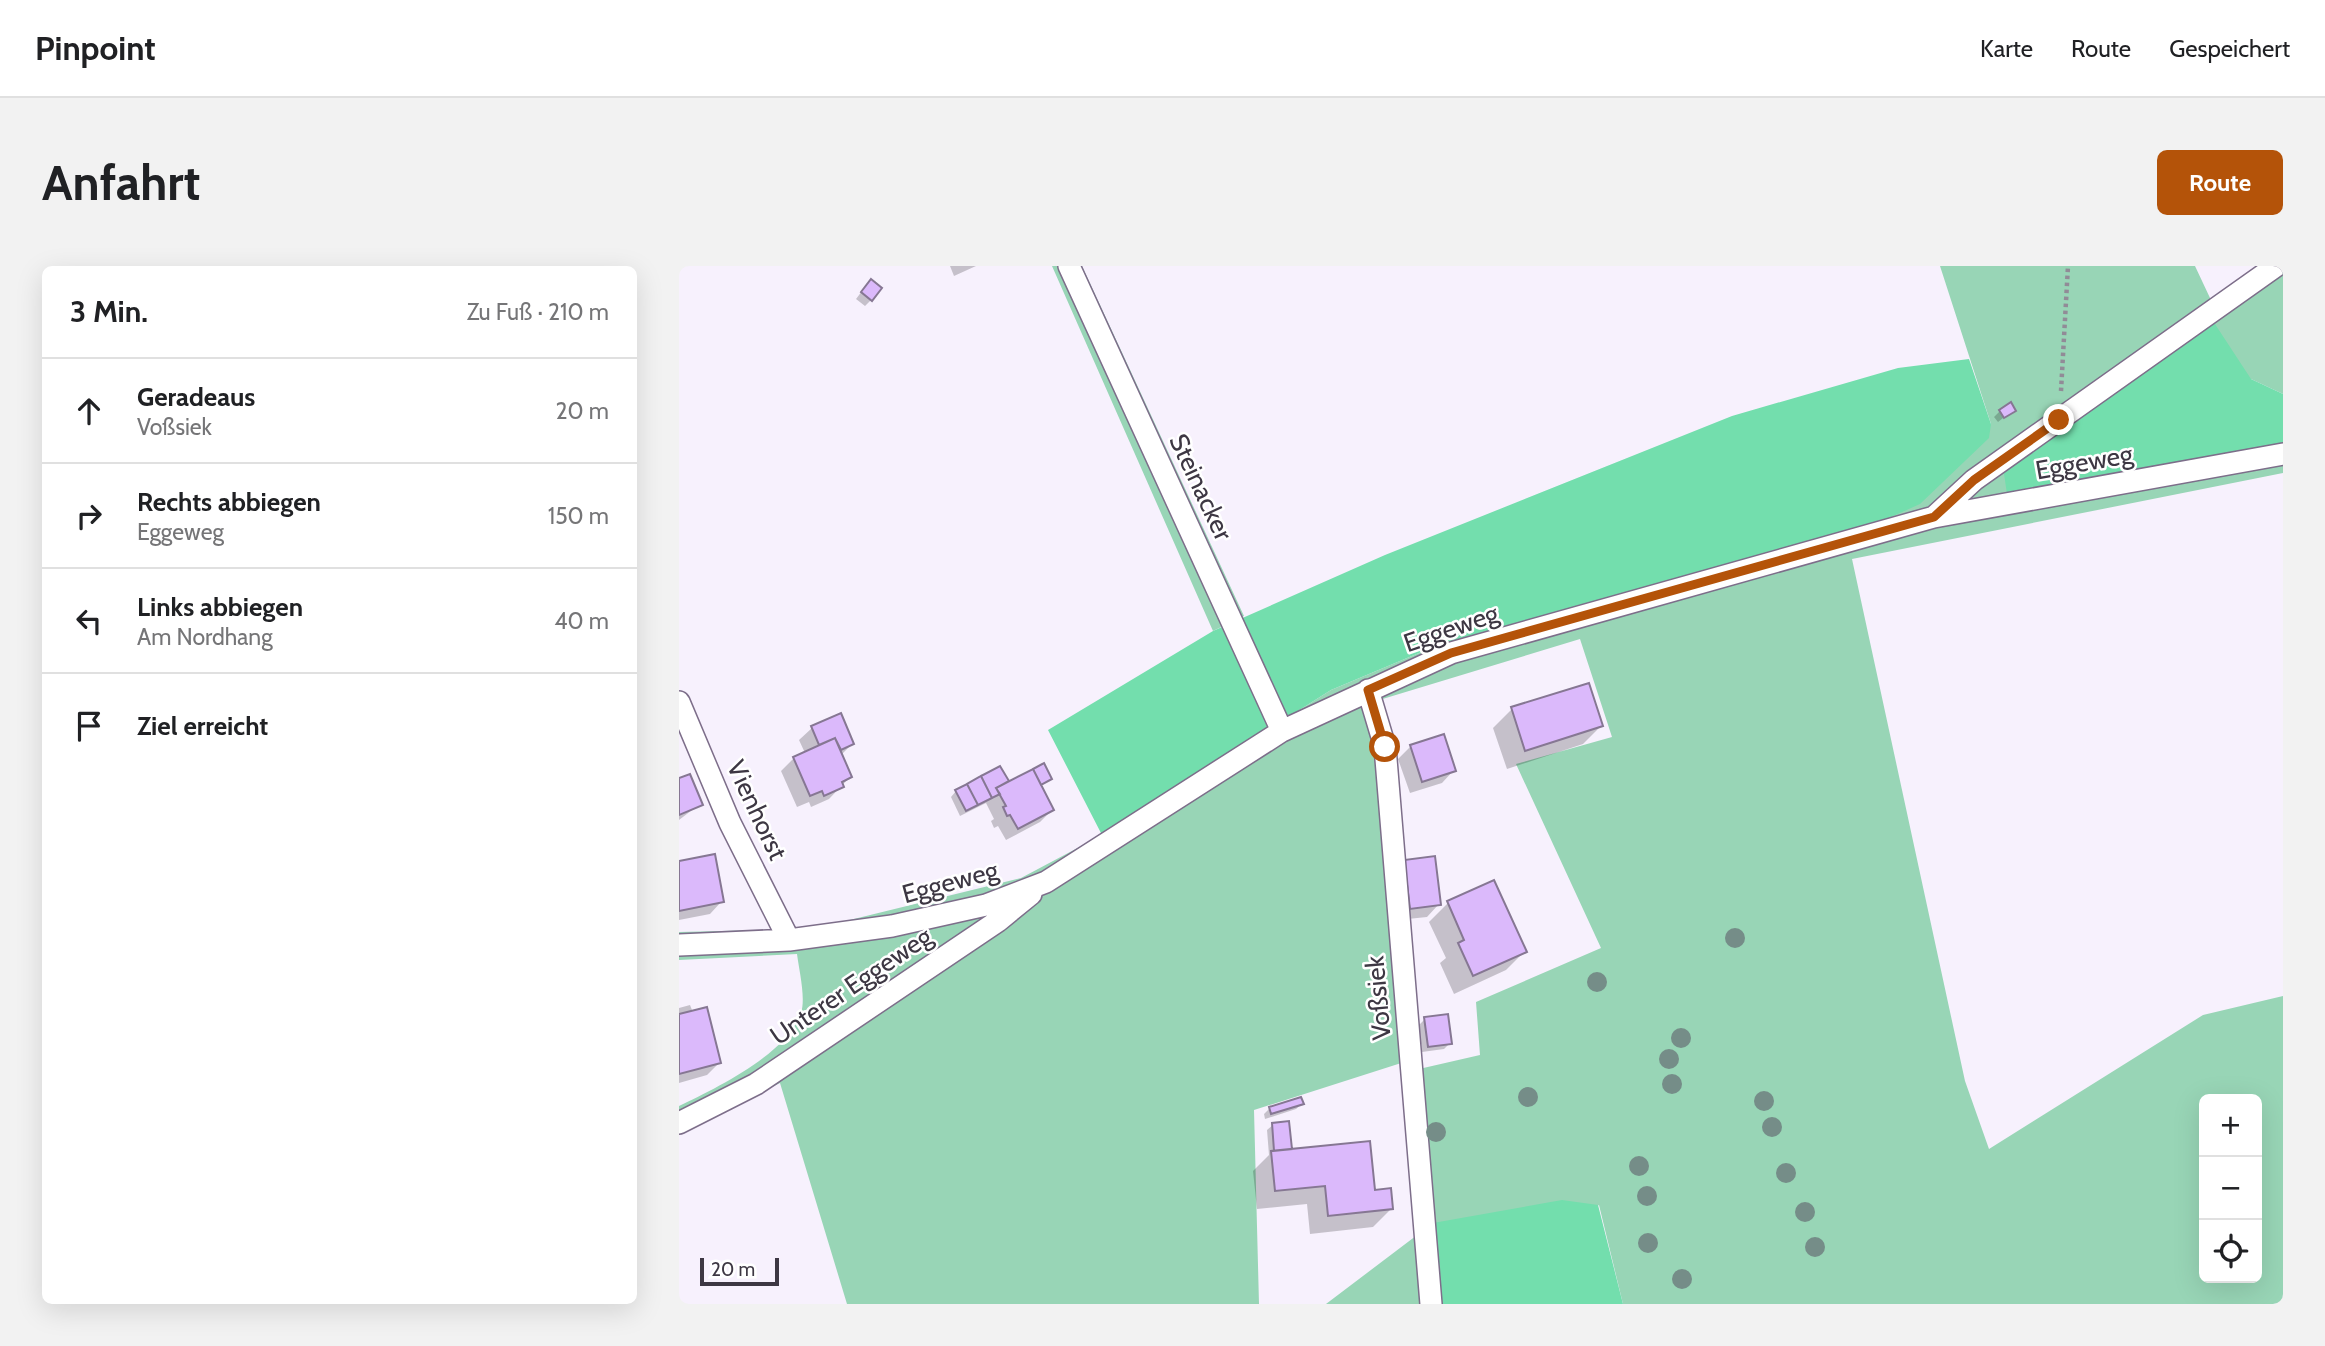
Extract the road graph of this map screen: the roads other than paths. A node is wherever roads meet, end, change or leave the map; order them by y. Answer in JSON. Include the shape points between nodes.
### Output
{"nodes":[{"id":1,"x":1069,"y":266,"type":"edge"},
{"id":2,"x":2276,"y":266,"type":"edge"},
{"id":3,"x":2283,"y":454,"type":"edge"},
{"id":4,"x":1934,"y":517,"type":"junction"},
{"id":5,"x":1368,"y":690,"type":"junction"},
{"id":6,"x":679,"y":702,"type":"edge"},
{"id":7,"x":1282,"y":731,"type":"junction"},
{"id":8,"x":1046,"y":882,"type":"junction"},
{"id":9,"x":789,"y":940,"type":"junction"},
{"id":10,"x":679,"y":945,"type":"edge"},
{"id":11,"x":679,"y":1123,"type":"edge"},
{"id":12,"x":1431,"y":1304,"type":"edge"}],
"edges":[{"from":1,"to":7,"type":"street","name":"Steinacker"},
{"from":2,"to":4,"type":"street","via":[[1974,480]]},
{"from":3,"to":4,"type":"street","name":"Eggeweg"},
{"from":4,"to":5,"type":"street","name":"Eggeweg","via":[[1451,653]]},
{"from":5,"to":7,"type":"street","name":"Eggeweg"},
{"from":5,"to":12,"type":"street","name":"Voßsiek","via":[[1385,747]]},
{"from":6,"to":9,"type":"street","name":"Vienhorst","via":[[730,822]]},
{"from":7,"to":8,"type":"street","name":"Eggeweg"},
{"from":8,"to":9,"type":"street","name":"Eggeweg","via":[[986,905],[892,926]]},
{"from":8,"to":11,"type":"street","name":"Unterer Eggeweg","via":[[998,921],[755,1084]]},
{"from":9,"to":10,"type":"street","name":"Eggeweg"}]}
